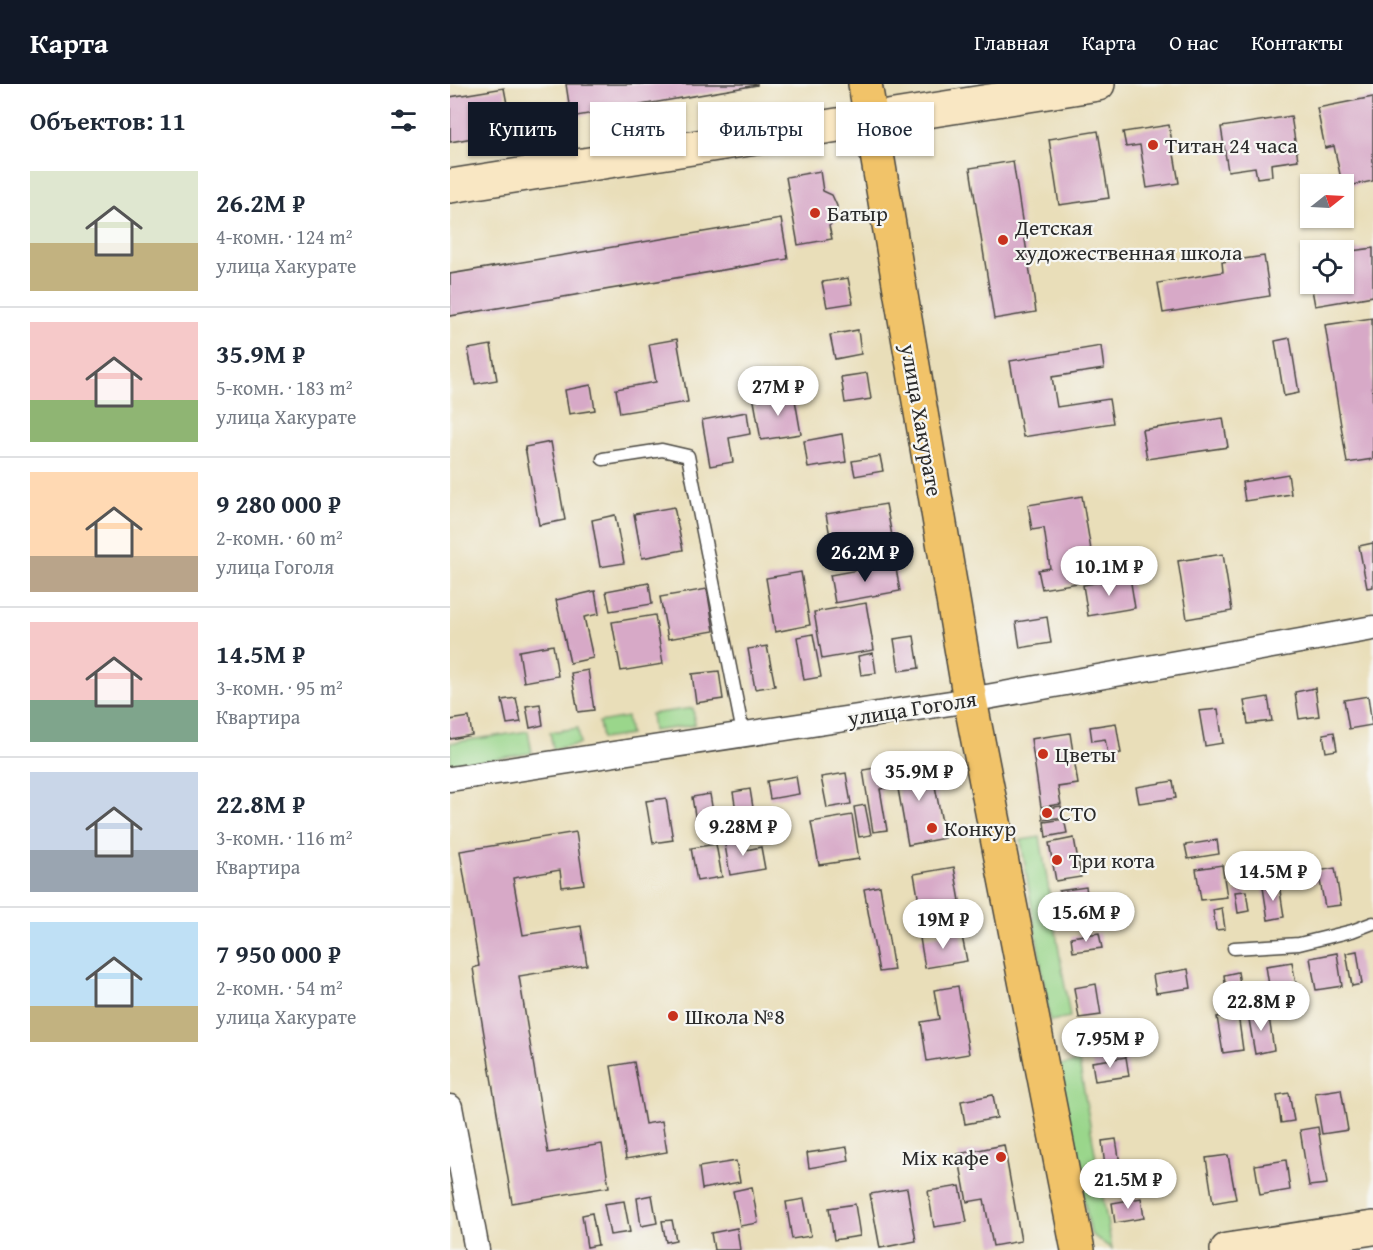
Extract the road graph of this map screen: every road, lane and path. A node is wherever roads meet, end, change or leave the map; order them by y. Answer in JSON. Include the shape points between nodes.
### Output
{"nodes":[{"id":1,"x":865,"y":84,"type":"edge"},
{"id":2,"x":1098,"y":84,"type":"edge"},
{"id":3,"x":868,"y":102,"type":"edge"},
{"id":4,"x":934,"y":107,"type":"edge"},
{"id":5,"x":836,"y":125,"type":"edge"},
{"id":6,"x":877,"y":156,"type":"edge"},
{"id":7,"x":450,"y":186,"type":"edge"},
{"id":8,"x":603,"y":459,"type":"dead end"},
{"id":9,"x":1373,"y":628,"type":"edge"},
{"id":10,"x":970,"y":700,"type":"junction"},
{"id":11,"x":743,"y":734,"type":"junction"},
{"id":12,"x":450,"y":779,"type":"edge"},
{"id":13,"x":1373,"y":923,"type":"edge"},
{"id":14,"x":1234,"y":948,"type":"dead end"},
{"id":15,"x":450,"y":1107,"type":"edge"},
{"id":16,"x":1373,"y":1228,"type":"edge"},
{"id":17,"x":477,"y":1250,"type":"edge"},
{"id":18,"x":1078,"y":1250,"type":"edge"},
{"id":19,"x":1227,"y":1250,"type":"edge"}],
"edges":[{"from":1,"to":3,"type":"main road","name":"улица Хакурате"},
{"from":2,"to":4,"type":"street"},
{"from":5,"to":7,"type":"street"},
{"from":6,"to":10,"type":"main road","name":"улица Хакурате"},
{"from":8,"to":11,"type":"lane","via":[[662,450],[688,456]]},
{"from":9,"to":10,"type":"street","name":"улица Гоголя"},
{"from":10,"to":11,"type":"street","name":"улица Гоголя"},
{"from":10,"to":18,"type":"main road","name":"улица Хакурате"},
{"from":11,"to":12,"type":"street","name":"улица Гоголя"},
{"from":13,"to":14,"type":"lane","via":[[1299,944]]},
{"from":15,"to":17,"type":"street"},
{"from":16,"to":19,"type":"street"}]}
